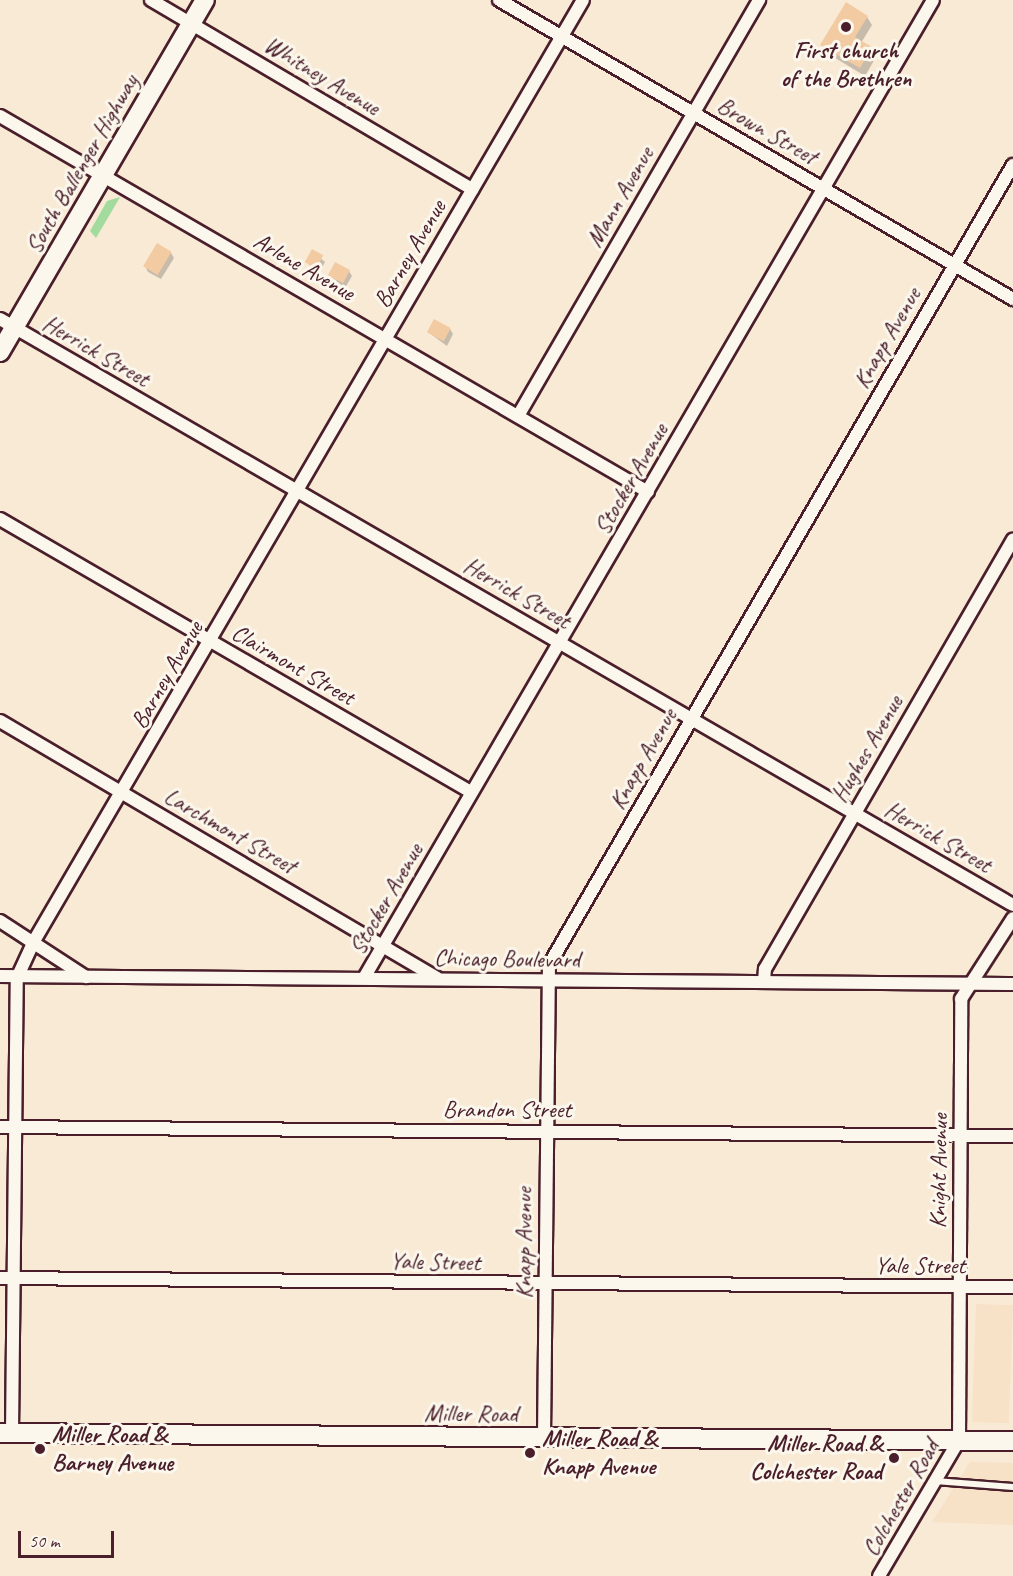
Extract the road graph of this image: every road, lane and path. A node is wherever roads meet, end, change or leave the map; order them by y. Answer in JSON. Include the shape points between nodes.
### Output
{"nodes":[{"id":1,"x":151,"y":0,"type":"edge"},
{"id":2,"x":206,"y":0,"type":"edge"},
{"id":3,"x":499,"y":0,"type":"edge"},
{"id":4,"x":583,"y":0,"type":"edge"},
{"id":5,"x":759,"y":0,"type":"edge"},
{"id":6,"x":933,"y":0,"type":"edge"},
{"id":7,"x":192,"y":24,"type":"junction"},
{"id":8,"x":562,"y":36,"type":"junction"},
{"id":9,"x":693,"y":112,"type":"junction"},
{"id":10,"x":0,"y":116,"type":"edge"},
{"id":11,"x":1013,"y":165,"type":"edge"},
{"id":12,"x":103,"y":176,"type":"junction"},
{"id":13,"x":824,"y":188,"type":"junction"},
{"id":14,"x":472,"y":189,"type":"junction"},
{"id":15,"x":954,"y":265,"type":"junction"},
{"id":16,"x":1013,"y":299,"type":"edge"},
{"id":17,"x":7,"y":323,"type":"edge"},
{"id":18,"x":386,"y":339,"type":"junction"},
{"id":19,"x":0,"y":352,"type":"edge"},
{"id":20,"x":518,"y":416,"type":"junction"},
{"id":21,"x":648,"y":492,"type":"junction"},
{"id":22,"x":299,"y":493,"type":"junction"},
{"id":23,"x":0,"y":519,"type":"edge"},
{"id":24,"x":1013,"y":540,"type":"edge"},
{"id":25,"x":560,"y":641,"type":"junction"},
{"id":26,"x":210,"y":642,"type":"junction"},
{"id":27,"x":691,"y":718,"type":"junction"},
{"id":28,"x":0,"y":721,"type":"edge"},
{"id":29,"x":471,"y":792,"type":"junction"},
{"id":30,"x":123,"y":793,"type":"junction"},
{"id":31,"x":854,"y":813,"type":"junction"},
{"id":32,"x":1013,"y":905,"type":"edge"},
{"id":33,"x":1013,"y":918,"type":"edge"},
{"id":34,"x":0,"y":921,"type":"edge"},
{"id":35,"x":34,"y":941,"type":"junction"},
{"id":36,"x":383,"y":945,"type":"junction"},
{"id":37,"x":0,"y":976,"type":"edge"},
{"id":38,"x":86,"y":977,"type":"junction"},
{"id":39,"x":17,"y":978,"type":"junction"},
{"id":40,"x":364,"y":978,"type":"junction"},
{"id":41,"x":438,"y":979,"type":"junction"},
{"id":42,"x":546,"y":980,"type":"junction"},
{"id":43,"x":764,"y":982,"type":"junction"},
{"id":44,"x":973,"y":982,"type":"junction"},
{"id":45,"x":1013,"y":984,"type":"edge"},
{"id":46,"x":0,"y":1127,"type":"edge"},
{"id":47,"x":15,"y":1127,"type":"junction"},
{"id":48,"x":546,"y":1132,"type":"junction"},
{"id":49,"x":961,"y":1135,"type":"junction"},
{"id":50,"x":1013,"y":1136,"type":"edge"},
{"id":51,"x":0,"y":1278,"type":"edge"},
{"id":52,"x":14,"y":1278,"type":"junction"},
{"id":53,"x":545,"y":1285,"type":"junction"},
{"id":54,"x":959,"y":1287,"type":"junction"},
{"id":55,"x":1013,"y":1287,"type":"edge"},
{"id":56,"x":6,"y":1433,"type":"edge"},
{"id":57,"x":544,"y":1438,"type":"junction"},
{"id":58,"x":959,"y":1440,"type":"junction"},
{"id":59,"x":1013,"y":1441,"type":"edge"},
{"id":60,"x":935,"y":1480,"type":"junction"},
{"id":61,"x":1013,"y":1487,"type":"edge"},
{"id":62,"x":879,"y":1576,"type":"edge"}],
"edges":[{"from":1,"to":7,"type":"street","name":"Whitney Avenue"},
{"from":2,"to":7,"type":"main road","name":"South Ballenger Highway"},
{"from":3,"to":8,"type":"street","name":"Brown Street"},
{"from":4,"to":8,"type":"street","name":"Barney Avenue"},
{"from":5,"to":9,"type":"street","name":"Mann Avenue"},
{"from":6,"to":13,"type":"street","name":"Stocker Avenue"},
{"from":7,"to":12,"type":"main road","name":"South Ballenger Highway"},
{"from":7,"to":14,"type":"street","name":"Whitney Avenue"},
{"from":8,"to":9,"type":"street","name":"Brown Street"},
{"from":8,"to":14,"type":"street","name":"Barney Avenue"},
{"from":9,"to":13,"type":"street","name":"Brown Street"},
{"from":9,"to":20,"type":"street","name":"Mann Avenue"},
{"from":10,"to":12,"type":"street","name":"Arlene Avenue"},
{"from":11,"to":15,"type":"street","name":"Knapp Avenue"},
{"from":12,"to":17,"type":"main road","name":"South Ballenger Highway"},
{"from":12,"to":18,"type":"street","name":"Arlene Avenue"},
{"from":13,"to":15,"type":"street","name":"Brown Street"},
{"from":13,"to":21,"type":"street","name":"Stocker Avenue"},
{"from":14,"to":18,"type":"street","name":"Barney Avenue"},
{"from":15,"to":16,"type":"street","name":"Brown Street"},
{"from":15,"to":27,"type":"street","name":"Knapp Avenue"},
{"from":17,"to":19,"type":"main road","name":"South Ballenger Highway"},
{"from":17,"to":22,"type":"street","name":"Herrick Street"},
{"from":18,"to":20,"type":"street","name":"Arlene Avenue"},
{"from":18,"to":22,"type":"street","name":"Barney Avenue"},
{"from":20,"to":21,"type":"street","name":"Arlene Avenue"},
{"from":21,"to":25,"type":"street","name":"Stocker Avenue"},
{"from":22,"to":25,"type":"street","name":"Herrick Street"},
{"from":22,"to":26,"type":"street","name":"Barney Avenue"},
{"from":23,"to":26,"type":"street","name":"Clairmont Street"},
{"from":24,"to":31,"type":"street","name":"Hughes Avenue"},
{"from":25,"to":27,"type":"street","name":"Herrick Street"},
{"from":25,"to":29,"type":"street","name":"Stocker Avenue"},
{"from":26,"to":29,"type":"street","name":"Clairmont Street"},
{"from":26,"to":30,"type":"street","name":"Barney Avenue"},
{"from":27,"to":31,"type":"street","name":"Herrick Street"},
{"from":27,"to":42,"type":"street","name":"Knapp Avenue","via":[[549,966]]},
{"from":28,"to":30,"type":"street","name":"Larchmont Street"},
{"from":29,"to":36,"type":"street","name":"Stocker Avenue"},
{"from":30,"to":35,"type":"street","name":"Barney Avenue"},
{"from":30,"to":36,"type":"street","name":"Larchmont Street"},
{"from":31,"to":32,"type":"street","name":"Herrick Street"},
{"from":31,"to":43,"type":"street","name":"Hughes Avenue","via":[[765,969]]},
{"from":33,"to":44,"type":"street","name":"Knight Avenue"},
{"from":34,"to":35,"type":"street"},
{"from":35,"to":38,"type":"street"},
{"from":35,"to":39,"type":"street","name":"Barney Avenue"},
{"from":36,"to":40,"type":"street","name":"Stocker Avenue"},
{"from":36,"to":41,"type":"street","name":"Larchmont Street"},
{"from":37,"to":39,"type":"street","name":"Chicago Boulevard"},
{"from":38,"to":39,"type":"street","name":"Chicago Boulevard"},
{"from":38,"to":40,"type":"street","name":"Chicago Boulevard"},
{"from":39,"to":47,"type":"street","name":"Barney Avenue"},
{"from":40,"to":41,"type":"street","name":"Chicago Boulevard"},
{"from":41,"to":42,"type":"street","name":"Chicago Boulevard"},
{"from":42,"to":43,"type":"street","name":"Chicago Boulevard"},
{"from":42,"to":48,"type":"street","name":"Knapp Avenue"},
{"from":43,"to":44,"type":"street","name":"Chicago Boulevard"},
{"from":44,"to":45,"type":"street","name":"Chicago Boulevard"},
{"from":44,"to":49,"type":"street","name":"Knight Avenue","via":[[962,999]]},
{"from":46,"to":47,"type":"street","name":"Brandon Street"},
{"from":47,"to":48,"type":"street","name":"Brandon Street"},
{"from":47,"to":52,"type":"street","name":"Barney Avenue"},
{"from":48,"to":49,"type":"street","name":"Brandon Street"},
{"from":48,"to":53,"type":"street","name":"Knapp Avenue"},
{"from":49,"to":50,"type":"street","name":"Brandon Street"},
{"from":49,"to":54,"type":"street","name":"Knight Avenue"},
{"from":51,"to":52,"type":"street","name":"Yale Street"},
{"from":52,"to":53,"type":"street","name":"Yale Street"},
{"from":52,"to":56,"type":"street","name":"Barney Avenue"},
{"from":53,"to":54,"type":"street","name":"Yale Street"},
{"from":53,"to":57,"type":"street","name":"Knapp Avenue"},
{"from":54,"to":55,"type":"street","name":"Yale Street"},
{"from":54,"to":58,"type":"street","name":"Knight Avenue"},
{"from":56,"to":57,"type":"main road","name":"Miller Road"},
{"from":57,"to":58,"type":"main road","name":"Miller Road"},
{"from":58,"to":59,"type":"main road","name":"Miller Road"},
{"from":58,"to":60,"type":"street","name":"Colchester Road"},
{"from":60,"to":61,"type":"lane"},
{"from":60,"to":62,"type":"street","name":"Colchester Road"}]}
